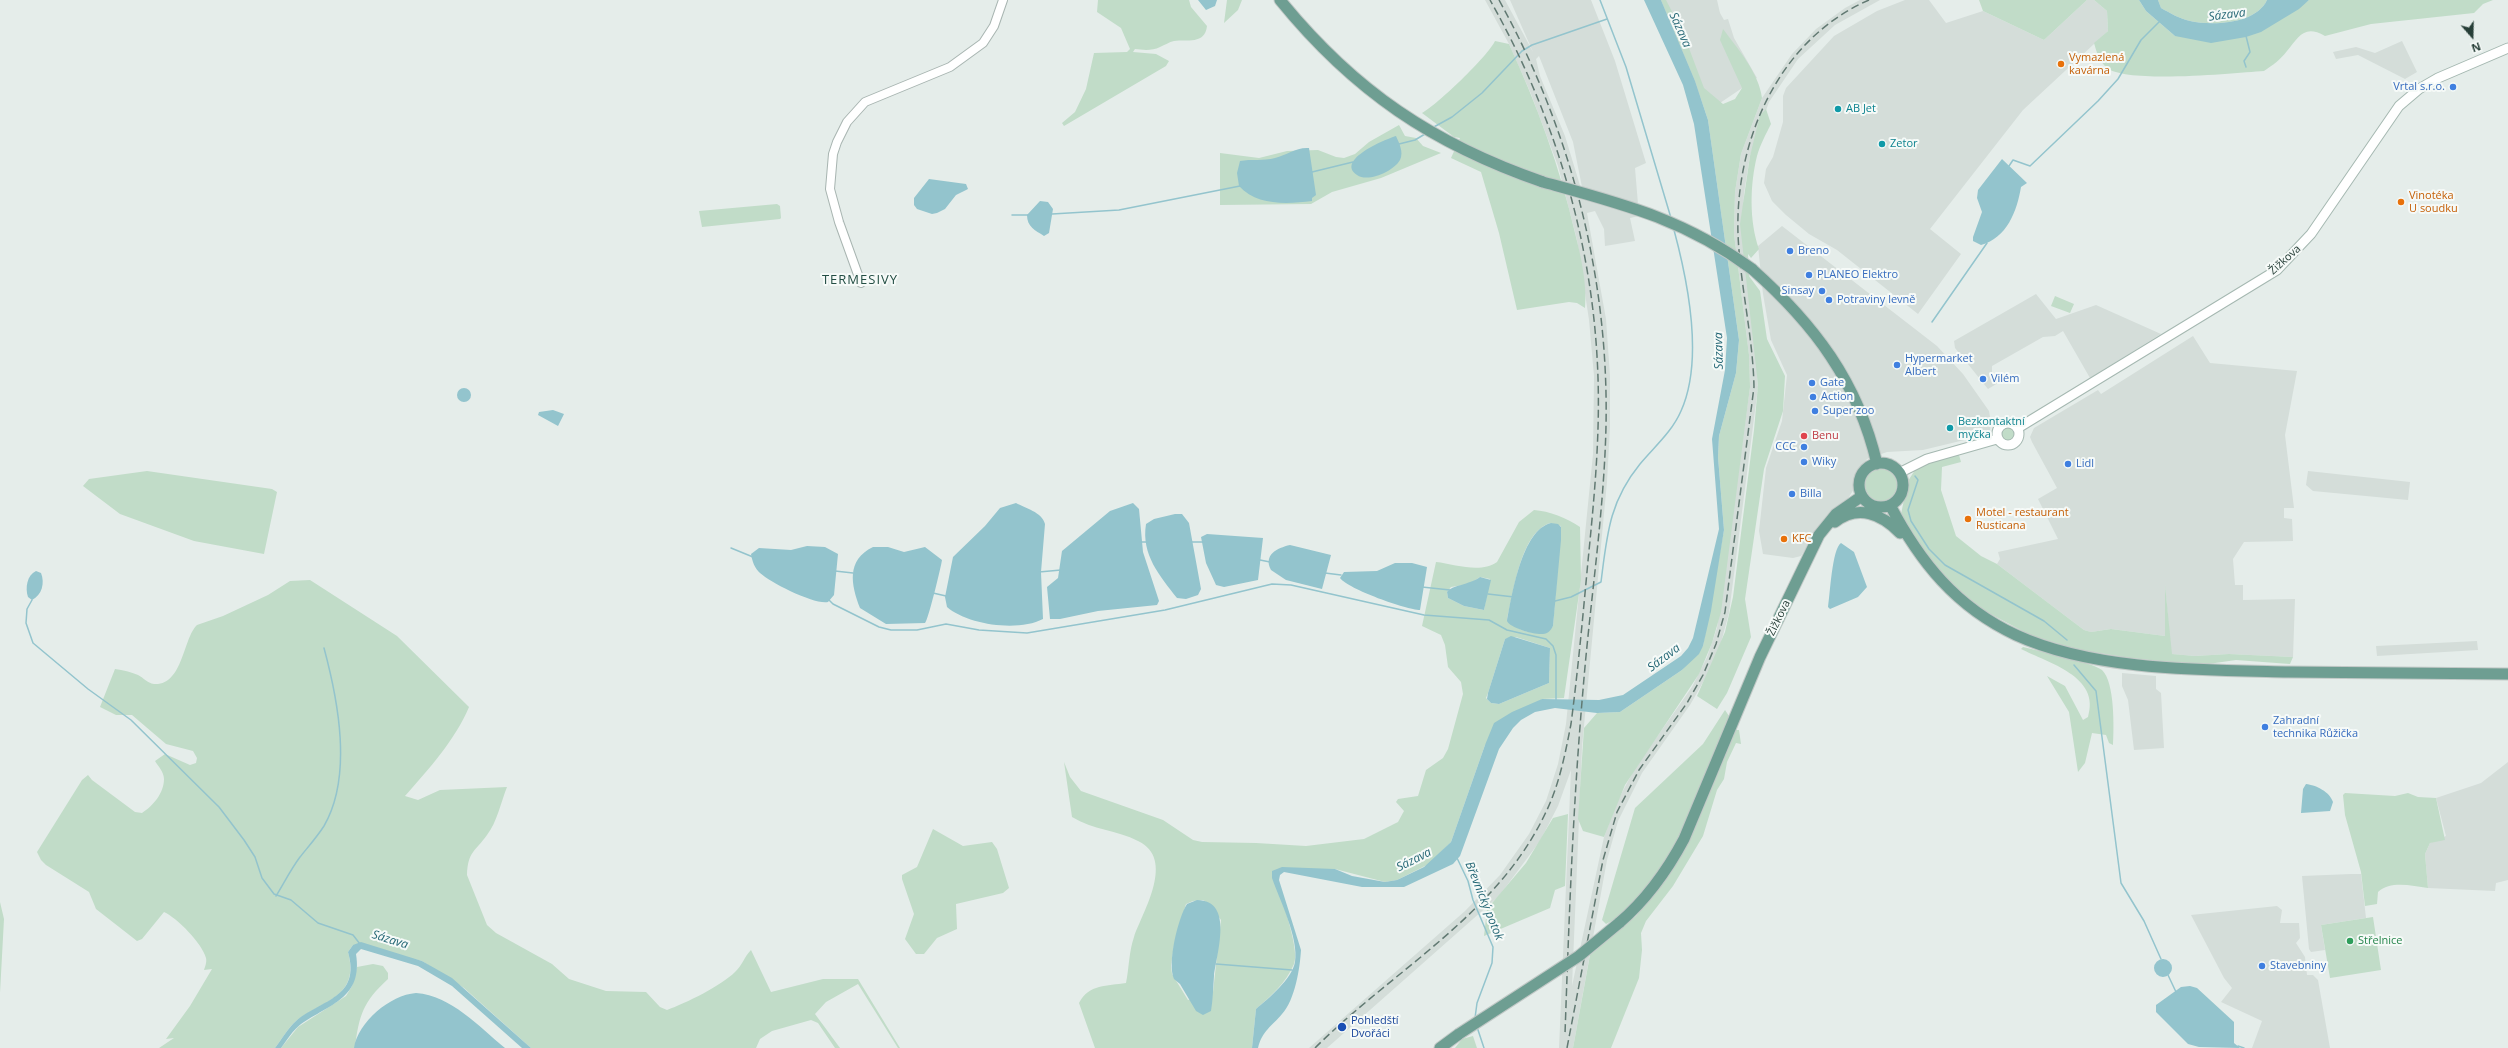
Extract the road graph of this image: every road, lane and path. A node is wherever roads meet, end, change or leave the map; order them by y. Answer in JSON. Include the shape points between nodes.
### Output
{"nodes":[{"id":1,"x":1003,"y":0,"type":"edge"},
{"id":2,"x":1280,"y":0,"type":"edge"},
{"id":3,"x":2508,"y":48,"type":"edge"},
{"id":4,"x":861,"y":283,"type":"dead end"},
{"id":5,"x":2018,"y":428,"type":"junction"},
{"id":6,"x":1997,"y":439,"type":"junction"},
{"id":7,"x":1877,"y":464,"type":"junction"},
{"id":8,"x":1899,"y":473,"type":"junction"},
{"id":9,"x":1862,"y":496,"type":"junction"},
{"id":10,"x":1890,"y":505,"type":"junction"},
{"id":11,"x":1819,"y":535,"type":"junction"},
{"id":12,"x":1913,"y":548,"type":"junction"},
{"id":13,"x":2508,"y":674,"type":"edge"},
{"id":14,"x":1440,"y":1048,"type":"edge"}],
"edges":[{"from":1,"to":4,"type":"street","via":[[994,26],[983,43],[950,67],[865,102],[847,122],[833,154],[830,189]]},
{"from":2,"to":7,"type":"main road","bridge":true,"via":[[1334,59],[1366,87],[1434,135],[1498,166],[1543,182],[1622,203],[1679,224],[1706,238],[1752,269],[1807,323],[1841,372],[1864,418]]},
{"from":3,"to":5,"type":"main road","name":"Žižkova","via":[[2438,78],[2419,89],[2399,106],[2311,234],[2277,270]]},
{"from":5,"to":6,"type":"main road","via":[[2009,422],[2002,424],[1997,429]]},
{"from":5,"to":6,"type":"main road","via":[[2019,435],[2014,443],[2005,445]]},
{"from":6,"to":8,"type":"main road","via":[[1927,458]]},
{"from":7,"to":8,"type":"main road","via":[[1890,466]]},
{"from":7,"to":9,"type":"main road","via":[[1868,468],[1862,476]]},
{"from":8,"to":10,"type":"main road","via":[[1902,490],[1896,501]]},
{"from":9,"to":10,"type":"main road","via":[[1876,507]]},
{"from":9,"to":11,"type":"main road","name":"Žižkova","via":[[1836,514]]},
{"from":10,"to":12,"type":"main road"},
{"from":11,"to":12,"type":"main road","via":[[1846,515],[1868,513],[1881,516]]},
{"from":11,"to":14,"type":"main road","name":"Žižkova","bridge":true,"via":[[1760,657],[1691,824],[1673,859],[1649,893],[1619,924],[1579,956]]},
{"from":12,"to":13,"type":"main road","via":[[1948,588],[1985,618],[2015,635],[2067,652],[2119,661],[2202,669]]}]}
